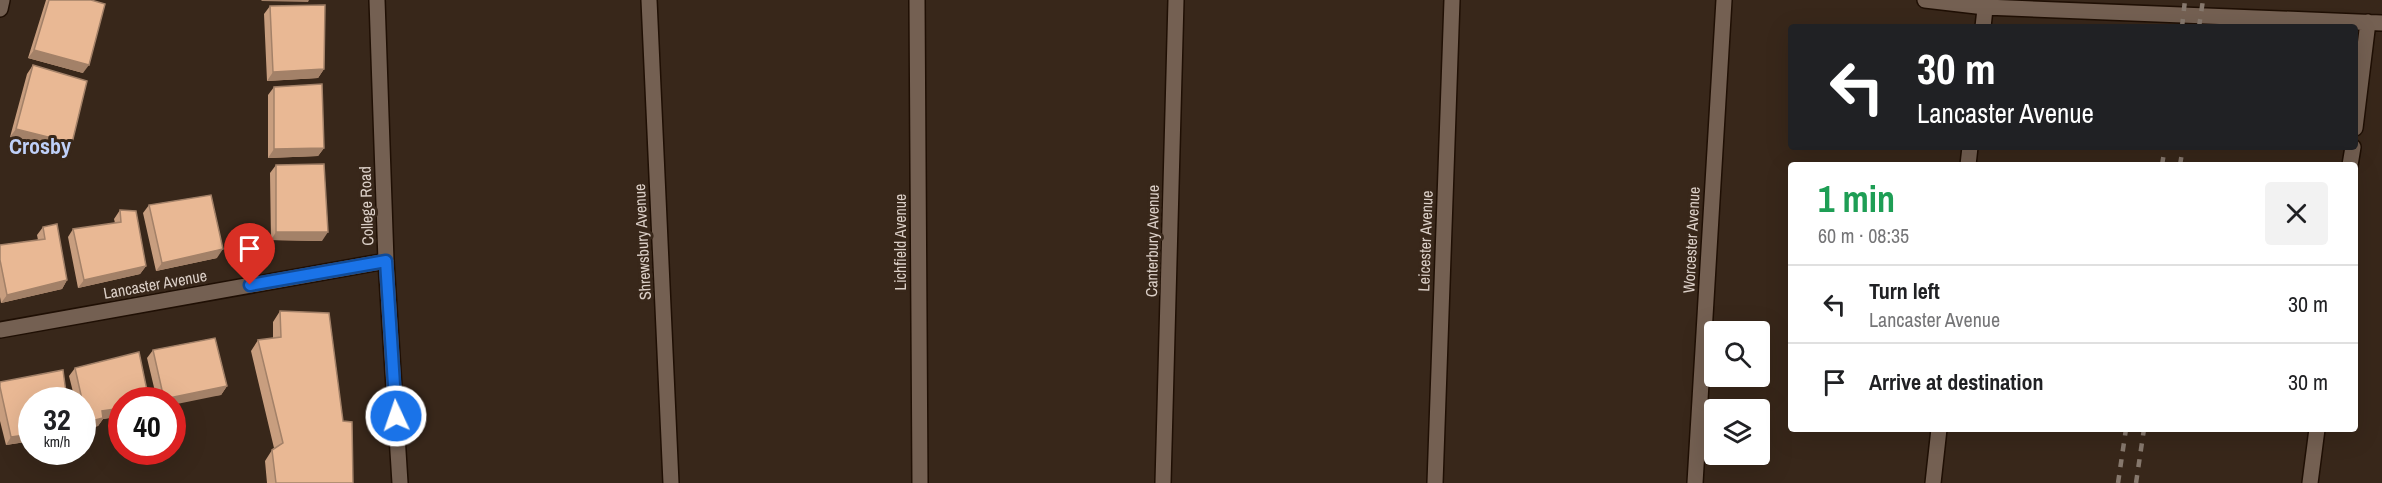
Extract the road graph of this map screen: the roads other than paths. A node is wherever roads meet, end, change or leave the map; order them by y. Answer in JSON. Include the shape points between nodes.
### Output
{"nodes":[{"id":1,"x":2,"y":0,"type":"edge"},
{"id":2,"x":377,"y":0,"type":"edge"},
{"id":3,"x":649,"y":0,"type":"edge"},
{"id":4,"x":917,"y":0,"type":"edge"},
{"id":5,"x":1176,"y":0,"type":"edge"},
{"id":6,"x":1452,"y":0,"type":"edge"},
{"id":7,"x":1724,"y":0,"type":"edge"},
{"id":8,"x":1925,"y":0,"type":"edge"},
{"id":9,"x":1986,"y":3,"type":"edge"},
{"id":10,"x":0,"y":9,"type":"edge"},
{"id":11,"x":2375,"y":22,"type":"edge"},
{"id":12,"x":1983,"y":24,"type":"edge"},
{"id":13,"x":2358,"y":112,"type":"edge"},
{"id":14,"x":386,"y":261,"type":"junction"},
{"id":15,"x":0,"y":330,"type":"edge"},
{"id":16,"x":1939,"y":432,"type":"edge"},
{"id":17,"x":2317,"y":432,"type":"edge"},
{"id":18,"x":400,"y":483,"type":"edge"},
{"id":19,"x":671,"y":483,"type":"edge"},
{"id":20,"x":920,"y":483,"type":"edge"},
{"id":21,"x":1164,"y":483,"type":"edge"},
{"id":22,"x":1435,"y":483,"type":"edge"},
{"id":23,"x":1695,"y":483,"type":"edge"},
{"id":24,"x":1933,"y":483,"type":"edge"},
{"id":25,"x":2310,"y":483,"type":"edge"}],
"edges":[{"from":1,"to":10,"type":"street"},
{"from":2,"to":14,"type":"street","name":"College Road"},
{"from":3,"to":19,"type":"street","name":"Shrewsbury Avenue"},
{"from":4,"to":20,"type":"street","name":"Lichfield Avenue"},
{"from":5,"to":21,"type":"street","name":"Canterbury Avenue"},
{"from":6,"to":22,"type":"street","name":"Leicester Avenue"},
{"from":7,"to":23,"type":"street","name":"Worcester Avenue"},
{"from":8,"to":9,"type":"street"},
{"from":9,"to":11,"type":"street","via":[[2183,16]]},
{"from":9,"to":12,"type":"street"},
{"from":11,"to":13,"type":"street"},
{"from":14,"to":15,"type":"street","name":"Lancaster Avenue"},
{"from":14,"to":18,"type":"street","name":"College Road"},
{"from":16,"to":24,"type":"street"},
{"from":17,"to":25,"type":"street"}]}
